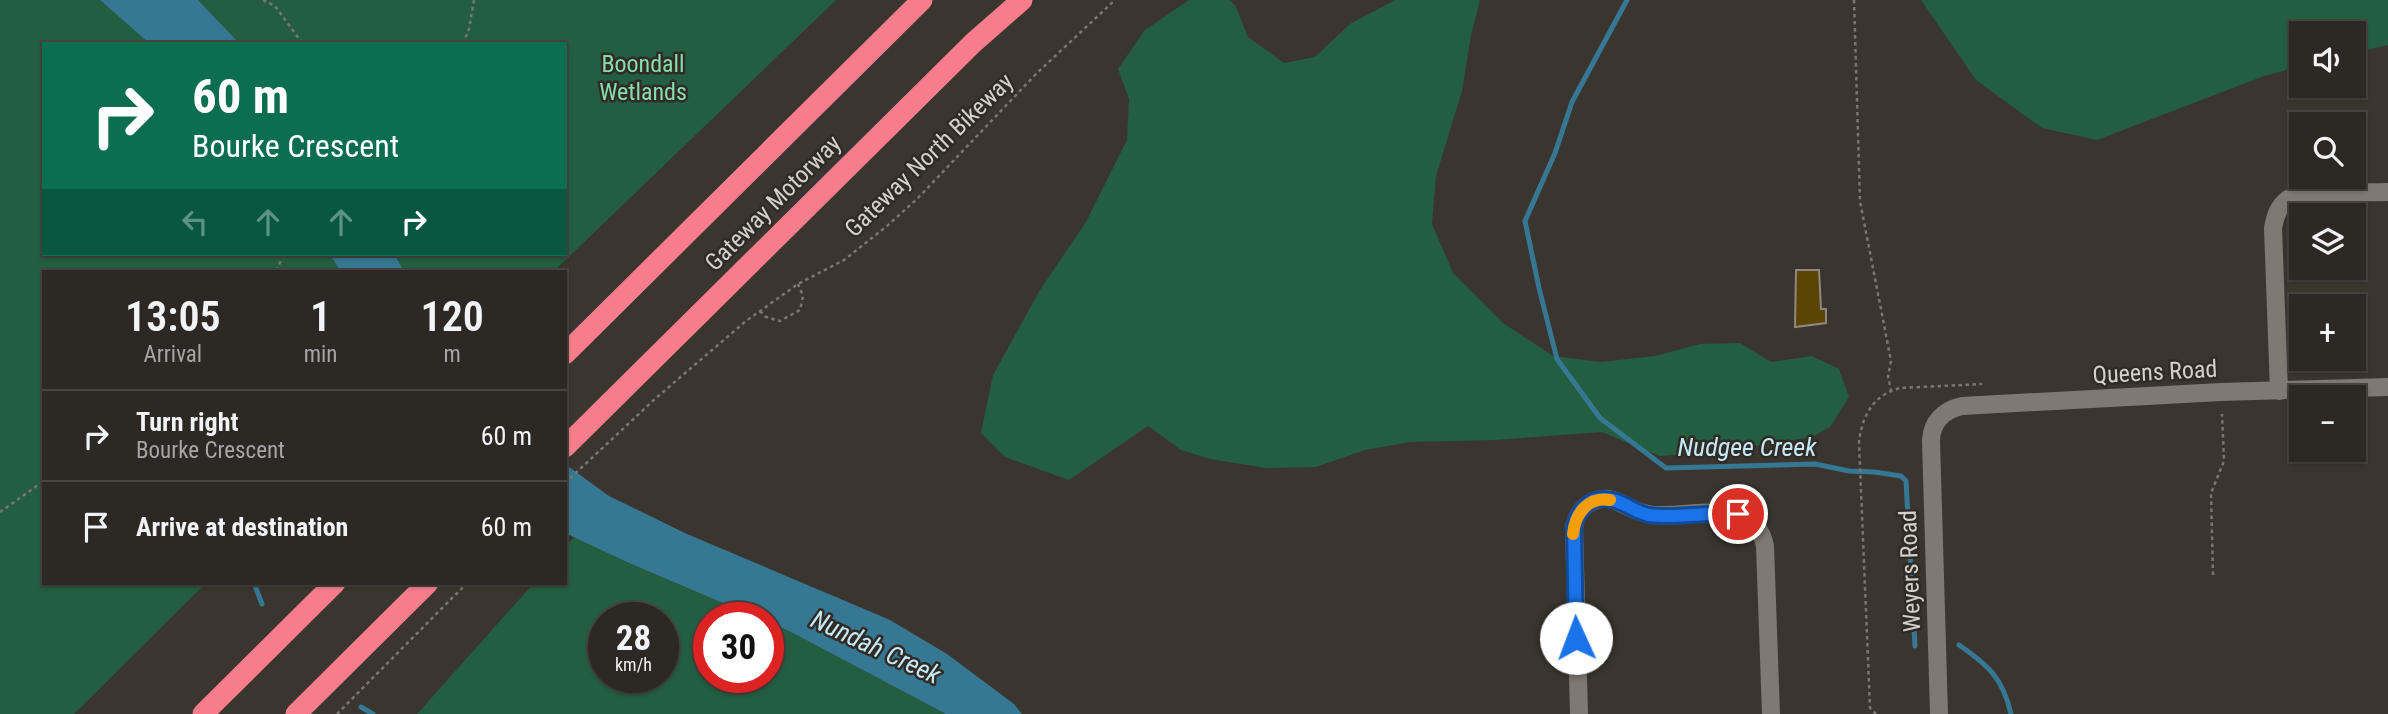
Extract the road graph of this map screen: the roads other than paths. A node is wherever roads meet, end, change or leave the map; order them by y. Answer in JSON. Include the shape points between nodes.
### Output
{"nodes":[{"id":1,"x":922,"y":0,"type":"edge"},
{"id":2,"x":1022,"y":0,"type":"edge"},
{"id":3,"x":2388,"y":192,"type":"edge"},
{"id":4,"x":567,"y":352,"type":"edge"},
{"id":5,"x":2388,"y":387,"type":"edge"},
{"id":6,"x":2279,"y":391,"type":"junction"},
{"id":7,"x":1934,"y":426,"type":"joint"},
{"id":8,"x":570,"y":442,"type":"edge"},
{"id":9,"x":333,"y":585,"type":"edge"},
{"id":10,"x":426,"y":585,"type":"edge"},
{"id":11,"x":203,"y":714,"type":"edge"},
{"id":12,"x":296,"y":714,"type":"edge"},
{"id":13,"x":1579,"y":714,"type":"edge"},
{"id":14,"x":1771,"y":714,"type":"edge"},
{"id":15,"x":1939,"y":714,"type":"edge"}],
"edges":[{"from":1,"to":4,"type":"highway","name":"Gateway Motorway"},
{"from":2,"to":8,"type":"highway","name":"Gateway Motorway","via":[[973,43]]},
{"from":3,"to":6,"type":"street","via":[[2301,195],[2286,201],[2277,212],[2273,228]]},
{"from":5,"to":6,"type":"street","name":"Queens Road"},
{"from":6,"to":7,"type":"street","name":"Queens Road","via":[[1962,406],[1944,414]]},
{"from":7,"to":15,"type":"street","name":"Weyers Road"},
{"from":9,"to":11,"type":"highway"},
{"from":10,"to":12,"type":"highway"},
{"from":13,"to":14,"type":"street","via":[[1574,528],[1583,508],[1603,499],[1653,515],[1738,514],[1759,528],[1765,547]]}]}
